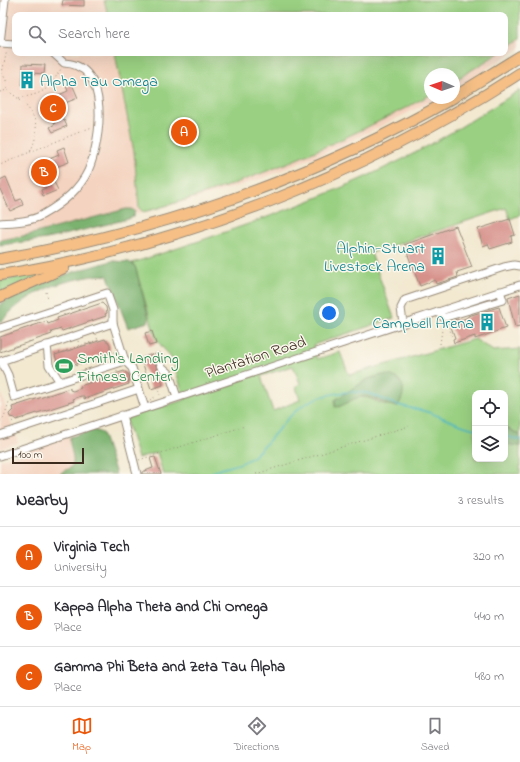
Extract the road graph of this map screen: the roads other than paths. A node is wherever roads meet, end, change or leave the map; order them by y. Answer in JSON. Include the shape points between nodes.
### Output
{"nodes":[{"id":1,"x":4,"y":0,"type":"edge"},
{"id":2,"x":2,"y":12,"type":"edge"},
{"id":3,"x":0,"y":43,"type":"edge"},
{"id":4,"x":12,"y":44,"type":"edge"},
{"id":5,"x":56,"y":56,"type":"edge"},
{"id":6,"x":520,"y":56,"type":"edge"},
{"id":7,"x":520,"y":73,"type":"edge"},
{"id":8,"x":460,"y":94,"type":"edge"},
{"id":9,"x":442,"y":104,"type":"edge"},
{"id":10,"x":0,"y":223,"type":"edge"},
{"id":11,"x":98,"y":256,"type":"junction"},
{"id":12,"x":0,"y":259,"type":"edge"},
{"id":13,"x":520,"y":266,"type":"edge"},
{"id":14,"x":0,"y":275,"type":"edge"},
{"id":15,"x":520,"y":285,"type":"edge"},
{"id":16,"x":0,"y":297,"type":"edge"},
{"id":17,"x":113,"y":323,"type":"junction"},
{"id":18,"x":403,"y":323,"type":"junction"},
{"id":19,"x":0,"y":328,"type":"edge"},
{"id":20,"x":47,"y":345,"type":"junction"},
{"id":21,"x":158,"y":356,"type":"dead end"},
{"id":22,"x":125,"y":360,"type":"junction"},
{"id":23,"x":60,"y":382,"type":"junction"},
{"id":24,"x":139,"y":389,"type":"junction"},
{"id":25,"x":177,"y":397,"type":"junction"},
{"id":26,"x":147,"y":404,"type":"junction"},
{"id":27,"x":122,"y":415,"type":"junction"},
{"id":28,"x":0,"y":435,"type":"edge"},
{"id":29,"x":0,"y":456,"type":"edge"},
{"id":30,"x":138,"y":474,"type":"edge"}],
"edges":[{"from":1,"to":2,"type":"street"},
{"from":2,"to":3,"type":"street"},
{"from":3,"to":4,"type":"street"},
{"from":5,"to":10,"type":"street","via":[[64,63],[74,63],[85,70],[98,101],[100,123],[88,172],[78,187],[61,203],[40,216]]},
{"from":6,"to":8,"type":"highway"},
{"from":7,"to":11,"type":"highway","via":[[434,125],[315,184],[206,225]]},
{"from":9,"to":12,"type":"highway","via":[[343,154],[247,194],[127,232]]},
{"from":11,"to":14,"type":"highway"},
{"from":11,"to":16,"type":"highway","via":[[33,281]]},
{"from":13,"to":18,"type":"street","via":[[504,267],[405,300],[402,304]]},
{"from":15,"to":18,"type":"street","name":"Plantation Road","via":[[441,314]]},
{"from":17,"to":19,"type":"street","via":[[113,310],[108,294],[105,293]]},
{"from":17,"to":20,"type":"street"},
{"from":17,"to":22,"type":"street"},
{"from":18,"to":25,"type":"street","name":"Plantation Road"},
{"from":20,"to":23,"type":"street","via":[[49,365]]},
{"from":20,"to":23,"type":"street","via":[[1,361],[3,368],[8,375],[14,397]]},
{"from":21,"to":25,"type":"street","via":[[162,367],[169,373]]},
{"from":22,"to":23,"type":"street"},
{"from":22,"to":24,"type":"street","via":[[132,368]]},
{"from":24,"to":26,"type":"street"},
{"from":24,"to":28,"type":"street"},
{"from":25,"to":26,"type":"street","name":"Plantation Road"},
{"from":26,"to":27,"type":"street","name":"Plantation Road"},
{"from":27,"to":29,"type":"street","name":"Plantation Road"},
{"from":27,"to":30,"type":"street"}]}
